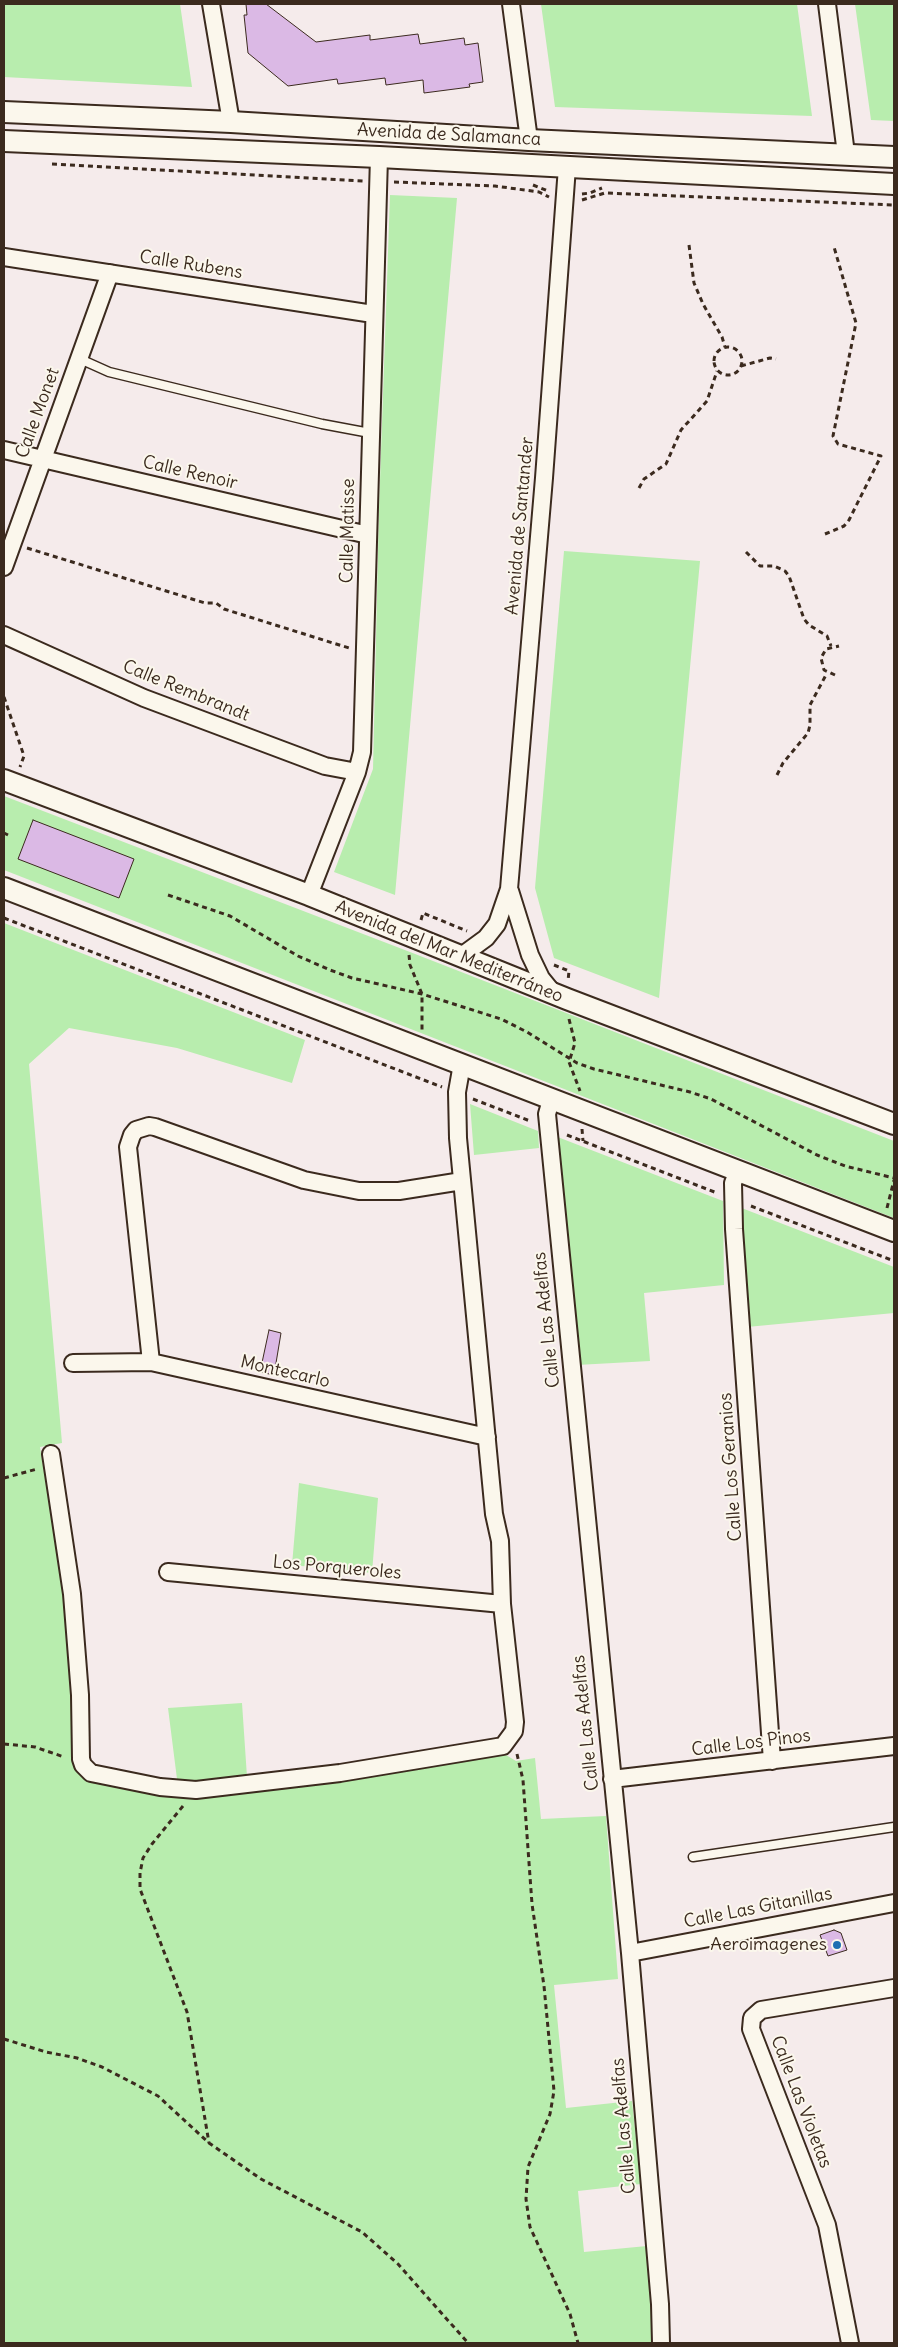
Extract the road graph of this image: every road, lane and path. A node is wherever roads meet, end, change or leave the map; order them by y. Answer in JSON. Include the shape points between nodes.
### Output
{"nodes":[{"id":1,"x":211,"y":4,"type":"edge"},
{"id":2,"x":511,"y":4,"type":"edge"},
{"id":3,"x":826,"y":4,"type":"edge"},
{"id":4,"x":4,"y":112,"type":"edge"},
{"id":5,"x":231,"y":122,"type":"junction"},
{"id":6,"x":529,"y":140,"type":"junction"},
{"id":7,"x":4,"y":141,"type":"edge"},
{"id":8,"x":846,"y":154,"type":"junction"},
{"id":9,"x":894,"y":156,"type":"edge"},
{"id":10,"x":379,"y":157,"type":"junction"},
{"id":11,"x":43,"y":164,"type":"dead end"},
{"id":12,"x":567,"y":167,"type":"junction"},
{"id":13,"x":378,"y":181,"type":"junction"},
{"id":14,"x":894,"y":184,"type":"edge"},
{"id":15,"x":566,"y":200,"type":"junction"},
{"id":16,"x":894,"y":205,"type":"edge"},
{"id":17,"x":689,"y":245,"type":"dead end"},
{"id":18,"x":834,"y":248,"type":"dead end"},
{"id":19,"x":4,"y":257,"type":"edge"},
{"id":20,"x":110,"y":273,"type":"junction"},
{"id":21,"x":373,"y":314,"type":"junction"},
{"id":22,"x":725,"y":348,"type":"junction"},
{"id":23,"x":80,"y":359,"type":"junction"},
{"id":24,"x":776,"y":359,"type":"dead end"},
{"id":25,"x":741,"y":366,"type":"junction"},
{"id":26,"x":717,"y":371,"type":"junction"},
{"id":27,"x":370,"y":433,"type":"junction"},
{"id":28,"x":4,"y":450,"type":"edge"},
{"id":29,"x":42,"y":459,"type":"junction"},
{"id":30,"x":640,"y":488,"type":"dead end"},
{"id":31,"x":825,"y":534,"type":"dead end"},
{"id":32,"x":368,"y":535,"type":"junction"},
{"id":33,"x":12,"y":544,"type":"junction"},
{"id":34,"x":746,"y":552,"type":"dead end"},
{"id":35,"x":4,"y":567,"type":"edge"},
{"id":36,"x":4,"y":635,"type":"edge"},
{"id":37,"x":831,"y":646,"type":"junction"},
{"id":38,"x":838,"y":646,"type":"dead end"},
{"id":39,"x":366,"y":651,"type":"junction"},
{"id":40,"x":827,"y":673,"type":"junction"},
{"id":41,"x":835,"y":675,"type":"dead end"},
{"id":42,"x":4,"y":698,"type":"edge"},
{"id":43,"x":357,"y":772,"type":"junction"},
{"id":44,"x":777,"y":775,"type":"dead end"},
{"id":45,"x":9,"y":782,"type":"edge"},
{"id":46,"x":4,"y":833,"type":"edge"},
{"id":47,"x":8,"y":835,"type":"dead end"},
{"id":48,"x":4,"y":888,"type":"edge"},
{"id":49,"x":509,"y":889,"type":"junction"},
{"id":50,"x":168,"y":896,"type":"dead end"},
{"id":51,"x":309,"y":896,"type":"junction"},
{"id":52,"x":486,"y":938,"type":"junction"},
{"id":53,"x":414,"y":939,"type":"junction"},
{"id":54,"x":530,"y":955,"type":"junction"},
{"id":55,"x":460,"y":957,"type":"junction"},
{"id":56,"x":422,"y":994,"type":"junction"},
{"id":57,"x":560,"y":997,"type":"junction"},
{"id":58,"x":421,"y":1048,"type":"junction"},
{"id":59,"x":569,"y":1058,"type":"junction"},
{"id":60,"x":462,"y":1064,"type":"junction"},
{"id":61,"x":416,"y":1077,"type":"dead end"},
{"id":62,"x":551,"y":1100,"type":"junction"},
{"id":63,"x":582,"y":1112,"type":"junction"},
{"id":64,"x":894,"y":1124,"type":"edge"},
{"id":65,"x":583,"y":1141,"type":"dead end"},
{"id":66,"x":738,"y":1170,"type":"junction"},
{"id":67,"x":894,"y":1178,"type":"edge"},
{"id":68,"x":462,"y":1182,"type":"junction"},
{"id":69,"x":894,"y":1231,"type":"edge"},
{"id":70,"x":151,"y":1362,"type":"junction"},
{"id":71,"x":73,"y":1363,"type":"dead end"},
{"id":72,"x":487,"y":1437,"type":"junction"},
{"id":73,"x":53,"y":1461,"type":"joint"},
{"id":74,"x":4,"y":1478,"type":"edge"},
{"id":75,"x":168,"y":1572,"type":"dead end"},
{"id":76,"x":502,"y":1604,"type":"junction"},
{"id":77,"x":510,"y":1740,"type":"junction"},
{"id":78,"x":4,"y":1744,"type":"edge"},
{"id":79,"x":894,"y":1746,"type":"edge"},
{"id":80,"x":772,"y":1761,"type":"junction"},
{"id":81,"x":83,"y":1764,"type":"junction"},
{"id":82,"x":612,"y":1779,"type":"junction"},
{"id":83,"x":196,"y":1790,"type":"junction"},
{"id":84,"x":894,"y":1827,"type":"edge"},
{"id":85,"x":693,"y":1857,"type":"dead end"},
{"id":86,"x":894,"y":1903,"type":"edge"},
{"id":87,"x":630,"y":1953,"type":"junction"},
{"id":88,"x":894,"y":1988,"type":"edge"},
{"id":89,"x":4,"y":2039,"type":"edge"},
{"id":90,"x":209,"y":2143,"type":"junction"},
{"id":91,"x":468,"y":2343,"type":"edge"},
{"id":92,"x":578,"y":2343,"type":"edge"},
{"id":93,"x":661,"y":2343,"type":"edge"},
{"id":94,"x":850,"y":2343,"type":"edge"}],
"edges":[{"from":1,"to":5,"type":"street"},
{"from":2,"to":6,"type":"street"},
{"from":3,"to":8,"type":"street"},
{"from":4,"to":5,"type":"street","name":"Avenida de Salamanca"},
{"from":5,"to":6,"type":"street","name":"Avenida de Salamanca"},
{"from":6,"to":8,"type":"street","name":"Avenida de Salamanca"},
{"from":7,"to":10,"type":"street","name":"Avenida de Salamanca"},
{"from":8,"to":9,"type":"street","name":"Avenida de Salamanca"},
{"from":10,"to":12,"type":"street","name":"Avenida de Salamanca"},
{"from":10,"to":13,"type":"street","name":"Calle Matisse"},
{"from":11,"to":13,"type":"path"},
{"from":12,"to":14,"type":"street","name":"Avenida de Salamanca"},
{"from":12,"to":15,"type":"street","name":"Avenida de Santander"},
{"from":13,"to":15,"type":"path","via":[[495,186],[539,192]]},
{"from":13,"to":21,"type":"street","name":"Calle Matisse"},
{"from":15,"to":16,"type":"path","via":[[578,201],[605,193]]},
{"from":15,"to":49,"type":"street","name":"Avenida de Santander"},
{"from":17,"to":22,"type":"path","via":[[694,283]]},
{"from":18,"to":31,"type":"path","via":[[856,324],[834,441],[881,456],[849,520],[844,526]]},
{"from":19,"to":20,"type":"street","name":"Calle Rubens"},
{"from":20,"to":21,"type":"street","name":"Calle Rubens"},
{"from":20,"to":23,"type":"street","name":"Calle Monet"},
{"from":21,"to":27,"type":"street","name":"Calle Matisse"},
{"from":22,"to":25,"type":"path","via":[[736,350],[742,360]]},
{"from":22,"to":26,"type":"path","via":[[714,360]]},
{"from":23,"to":27,"type":"lane","via":[[108,372]]},
{"from":23,"to":29,"type":"street","name":"Calle Monet"},
{"from":24,"to":25,"type":"path"},
{"from":25,"to":26,"type":"path","via":[[728,376]]},
{"from":26,"to":30,"type":"path","via":[[707,401],[681,430],[666,464],[644,479]]},
{"from":27,"to":32,"type":"street","name":"Calle Matisse"},
{"from":28,"to":29,"type":"street","name":"Calle Renoir"},
{"from":29,"to":32,"type":"street","name":"Calle Renoir"},
{"from":29,"to":33,"type":"street","name":"Calle Monet"},
{"from":32,"to":39,"type":"street","name":"Calle Matisse"},
{"from":33,"to":35,"type":"street","name":"Calle Monet"},
{"from":33,"to":39,"type":"path","via":[[205,603],[216,603],[224,609]]},
{"from":34,"to":37,"type":"path","via":[[760,566],[774,566],[785,571],[804,619],[827,636]]},
{"from":36,"to":43,"type":"street","name":"Calle Rembrandt","via":[[144,698],[325,766]]},
{"from":37,"to":38,"type":"path"},
{"from":37,"to":40,"type":"path","via":[[821,658]]},
{"from":39,"to":43,"type":"street","name":"Calle Matisse","via":[[362,752]]},
{"from":40,"to":41,"type":"path"},
{"from":40,"to":44,"type":"path","via":[[810,704],[808,733]]},
{"from":42,"to":45,"type":"path","via":[[24,756]]},
{"from":43,"to":51,"type":"street","name":"Calle Matisse"},
{"from":45,"to":51,"type":"street","name":"Avenida del Mar Mediterráneo"},
{"from":46,"to":47,"type":"path"},
{"from":48,"to":58,"type":"street"},
{"from":49,"to":52,"type":"street","name":"Avenida de Santander","via":[[497,924]]},
{"from":49,"to":54,"type":"street","name":"Avenida de Santander"},
{"from":50,"to":56,"type":"path","via":[[230,916],[298,956],[330,970]]},
{"from":51,"to":53,"type":"street","name":"Avenida del Mar Mediterráneo"},
{"from":52,"to":53,"type":"path","via":[[423,914]]},
{"from":52,"to":55,"type":"street","name":"Avenida de Santander"},
{"from":53,"to":55,"type":"street","name":"Avenida del Mar Mediterráneo"},
{"from":53,"to":56,"type":"path","via":[[409,958]]},
{"from":54,"to":57,"type":"street","name":"Avenida de Santander","via":[[541,978]]},
{"from":54,"to":57,"type":"path","via":[[569,971]]},
{"from":55,"to":57,"type":"street","name":"Avenida del Mar Mediterráneo"},
{"from":56,"to":58,"type":"path"},
{"from":56,"to":59,"type":"path","via":[[501,1019]]},
{"from":57,"to":59,"type":"path","via":[[575,1042]]},
{"from":57,"to":64,"type":"street","name":"Avenida del Mar Mediterráneo"},
{"from":58,"to":60,"type":"street"},
{"from":58,"to":61,"type":"path"},
{"from":59,"to":63,"type":"path","via":[[581,1092]]},
{"from":59,"to":67,"type":"path","via":[[594,1069],[711,1099],[817,1156]]},
{"from":60,"to":62,"type":"street"},
{"from":60,"to":68,"type":"street","via":[[457,1092]]},
{"from":62,"to":63,"type":"street"},
{"from":62,"to":82,"type":"street","name":"Calle Las Adelfas","via":[[547,1114]]},
{"from":63,"to":65,"type":"path"},
{"from":63,"to":66,"type":"street"},
{"from":66,"to":69,"type":"street"},
{"from":66,"to":80,"type":"street","name":"Calle Los Geranios","via":[[733,1183],[734,1229]]},
{"from":68,"to":70,"type":"street","via":[[399,1191],[359,1191],[304,1180],[155,1127],[136,1130],[128,1147]]},
{"from":68,"to":72,"type":"street"},
{"from":70,"to":71,"type":"street","name":"Montecarlo"},
{"from":70,"to":72,"type":"street","name":"Montecarlo"},
{"from":72,"to":76,"type":"street","via":[[494,1514],[500,1541]]},
{"from":73,"to":74,"type":"path"},
{"from":73,"to":81,"type":"street","via":[[72,1594]]},
{"from":75,"to":76,"type":"street","name":"Los Porqueroles"},
{"from":76,"to":77,"type":"street","via":[[515,1722]]},
{"from":77,"to":83,"type":"street","via":[[503,1746],[340,1773]]},
{"from":77,"to":92,"type":"path","via":[[518,1755],[522,1780],[532,1904],[554,2091],[550,2114],[528,2167],[526,2199],[530,2227],[570,2314]]},
{"from":78,"to":81,"type":"path","via":[[35,1747]]},
{"from":79,"to":80,"type":"street","name":"Calle Los Pinos"},
{"from":80,"to":82,"type":"street","name":"Calle Los Pinos"},
{"from":81,"to":83,"type":"street","via":[[96,1775]]},
{"from":82,"to":87,"type":"street","name":"Calle Las Adelfas"},
{"from":83,"to":90,"type":"path","via":[[144,1858],[140,1889],[187,2012]]},
{"from":84,"to":85,"type":"lane"},
{"from":86,"to":87,"type":"street","name":"Calle Las Gitanillas"},
{"from":87,"to":93,"type":"street","name":"Calle Las Adelfas"},
{"from":88,"to":94,"type":"street","name":"Calle Las Violetas","via":[[761,2010],[752,2018],[751,2029],[827,2225]]},
{"from":89,"to":90,"type":"path","via":[[77,2058],[133,2082],[158,2096]]},
{"from":90,"to":91,"type":"path","via":[[260,2180],[362,2232],[398,2264]]}]}
